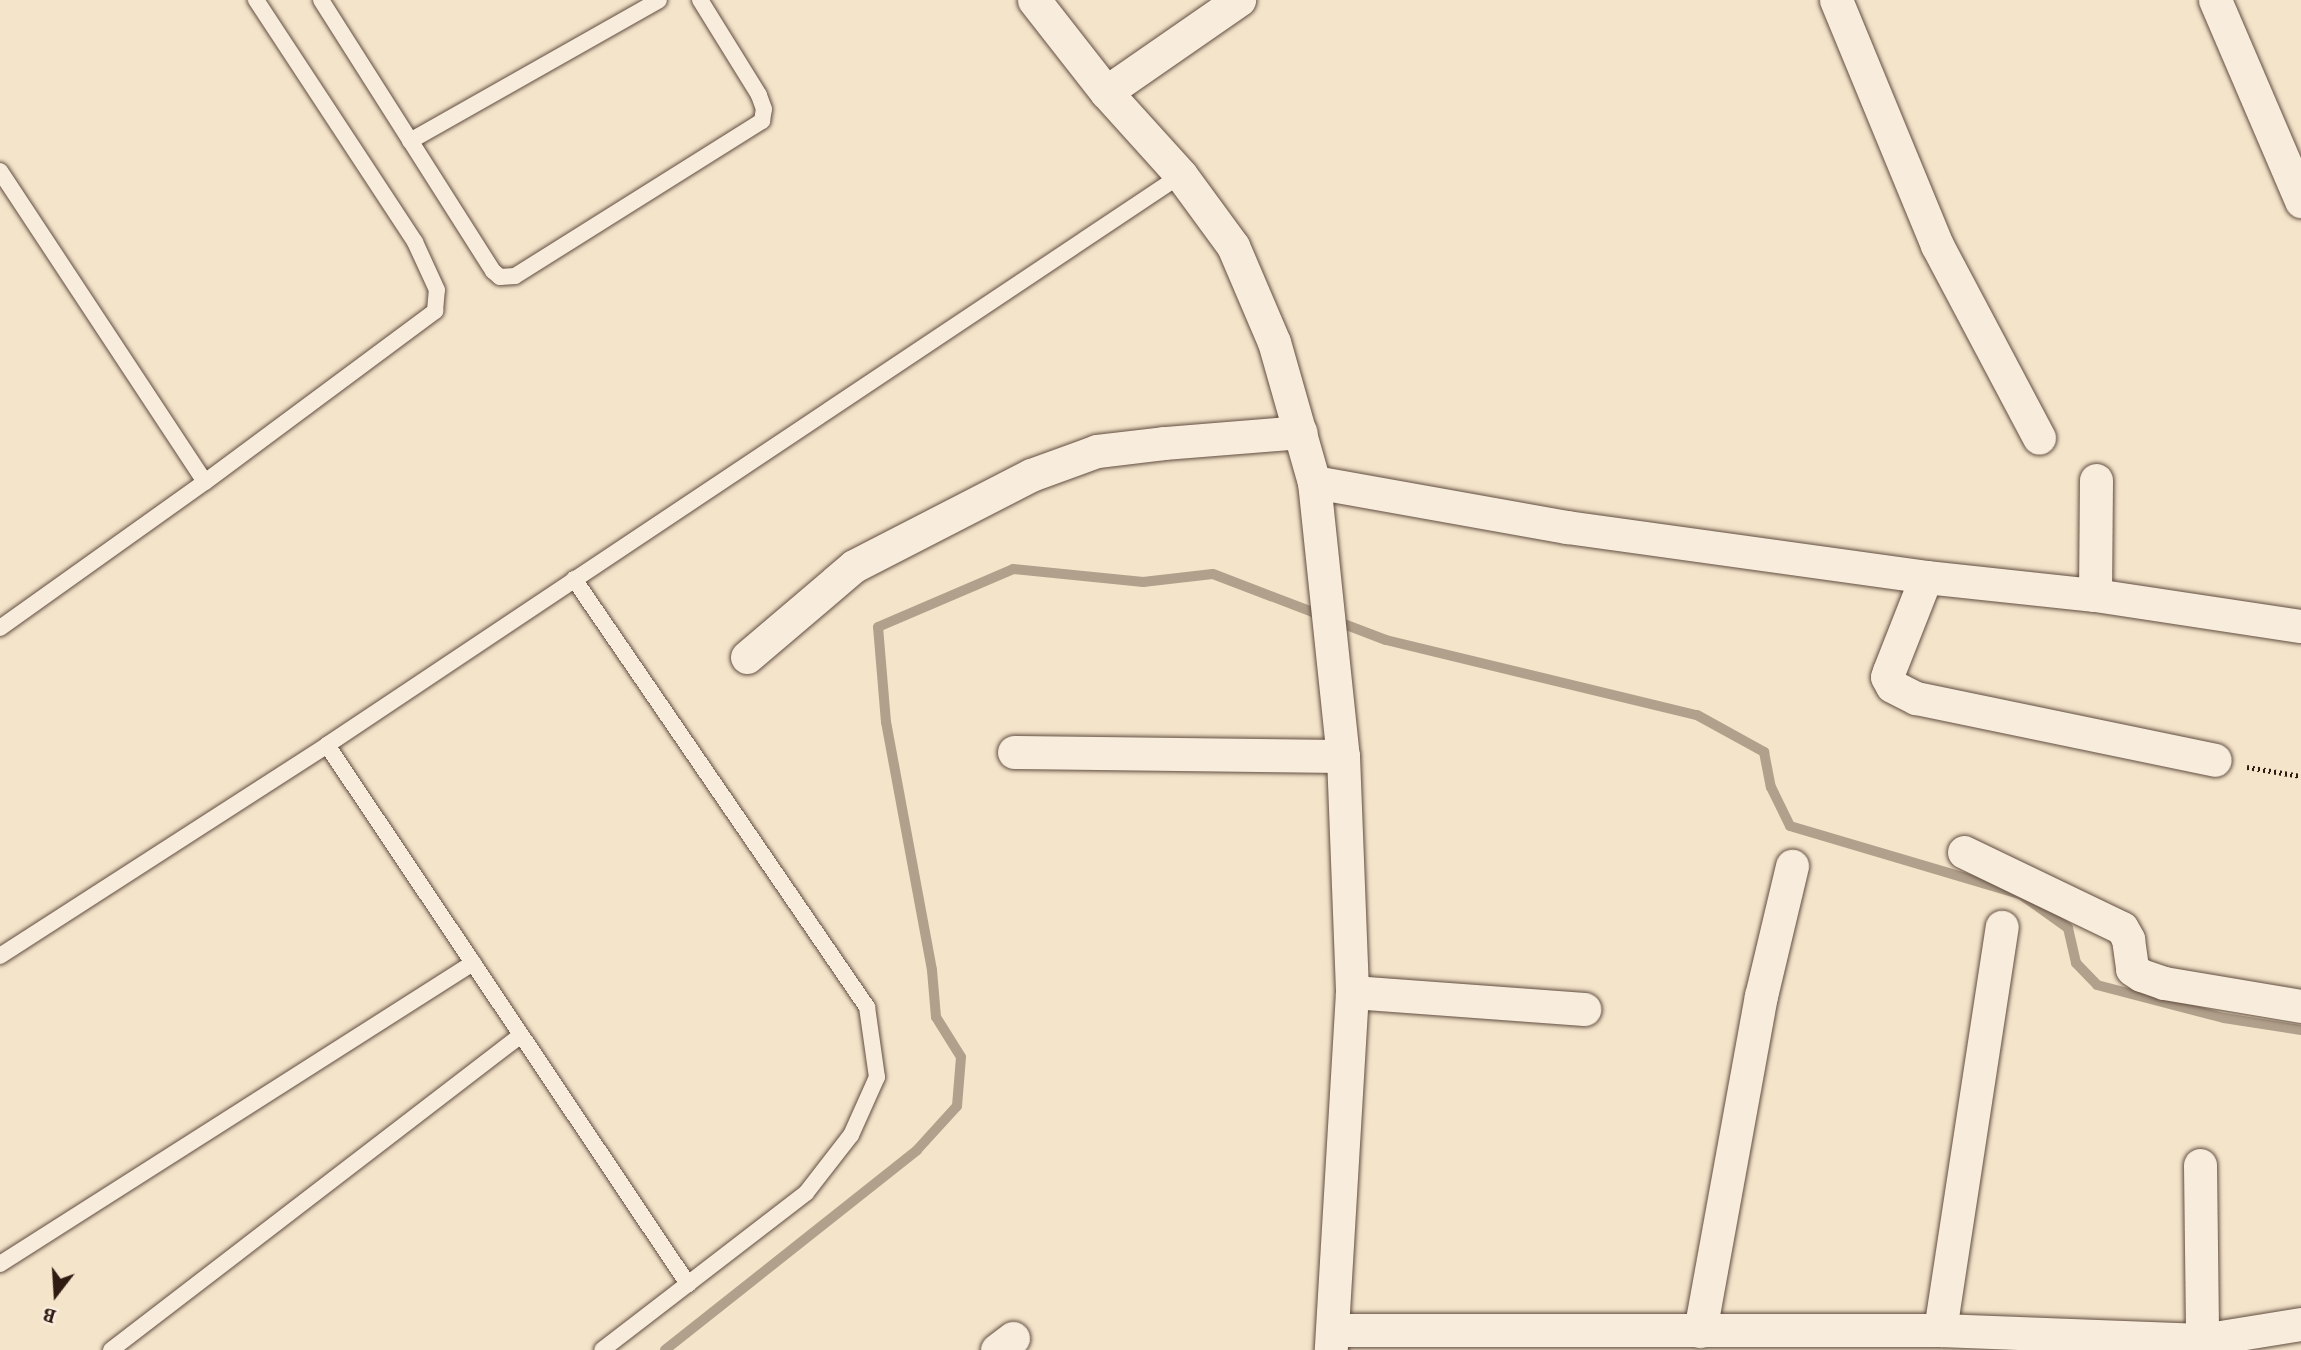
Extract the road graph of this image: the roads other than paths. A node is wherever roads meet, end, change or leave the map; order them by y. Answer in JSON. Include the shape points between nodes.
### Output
{"nodes":[{"id":1,"x":256,"y":0,"type":"edge"},
{"id":2,"x":321,"y":0,"type":"edge"},
{"id":3,"x":659,"y":0,"type":"edge"},
{"id":4,"x":700,"y":0,"type":"edge"},
{"id":5,"x":1034,"y":0,"type":"edge"},
{"id":6,"x":1240,"y":0,"type":"edge"},
{"id":7,"x":1836,"y":0,"type":"edge"},
{"id":8,"x":2215,"y":0,"type":"edge"},
{"id":9,"x":1106,"y":92,"type":"junction"},
{"id":10,"x":410,"y":141,"type":"junction"},
{"id":11,"x":0,"y":171,"type":"edge"},
{"id":12,"x":1181,"y":175,"type":"junction"},
{"id":13,"x":2301,"y":201,"type":"edge"},
{"id":14,"x":1301,"y":432,"type":"junction"},
{"id":15,"x":2039,"y":438,"type":"dead end"},
{"id":16,"x":2096,"y":480,"type":"dead end"},
{"id":17,"x":205,"y":482,"type":"junction"},
{"id":18,"x":1314,"y":482,"type":"junction"},
{"id":19,"x":1926,"y":577,"type":"junction"},
{"id":20,"x":574,"y":579,"type":"junction"},
{"id":21,"x":2095,"y":595,"type":"junction"},
{"id":22,"x":2301,"y":626,"type":"edge"},
{"id":23,"x":0,"y":628,"type":"edge"},
{"id":24,"x":747,"y":657,"type":"dead end"},
{"id":25,"x":327,"y":745,"type":"junction"},
{"id":26,"x":1014,"y":752,"type":"dead end"},
{"id":27,"x":1343,"y":756,"type":"junction"},
{"id":28,"x":2215,"y":760,"type":"road end"},
{"id":29,"x":1964,"y":852,"type":"dead end"},
{"id":30,"x":1792,"y":866,"type":"dead end"},
{"id":31,"x":2002,"y":927,"type":"dead end"},
{"id":32,"x":0,"y":956,"type":"edge"},
{"id":33,"x":473,"y":963,"type":"junction"},
{"id":34,"x":1352,"y":992,"type":"junction"},
{"id":35,"x":2301,"y":1006,"type":"edge"},
{"id":36,"x":1584,"y":1009,"type":"dead end"},
{"id":37,"x":521,"y":1035,"type":"junction"},
{"id":38,"x":2200,"y":1164,"type":"dead end"},
{"id":39,"x":0,"y":1264,"type":"edge"},
{"id":40,"x":688,"y":1284,"type":"junction"},
{"id":41,"x":2301,"y":1324,"type":"edge"},
{"id":42,"x":1940,"y":1330,"type":"junction"},
{"id":43,"x":1700,"y":1331,"type":"junction"},
{"id":44,"x":1332,"y":1340,"type":"edge"},
{"id":45,"x":2202,"y":1340,"type":"junction"},
{"id":46,"x":1617,"y":1341,"type":"edge"},
{"id":47,"x":2120,"y":1344,"type":"edge"},
{"id":48,"x":111,"y":1350,"type":"edge"},
{"id":49,"x":603,"y":1350,"type":"edge"}],
"edges":[{"from":1,"to":17,"type":"lane","via":[[415,242],[437,290],[435,311]]},
{"from":2,"to":10,"type":"lane"},
{"from":3,"to":10,"type":"lane"},
{"from":4,"to":10,"type":"lane","via":[[759,95],[762,121],[515,276],[500,277],[493,271]]},
{"from":5,"to":9,"type":"street"},
{"from":6,"to":9,"type":"street"},
{"from":7,"to":15,"type":"street","via":[[1937,245]]},
{"from":8,"to":13,"type":"street"},
{"from":9,"to":12,"type":"street"},
{"from":11,"to":17,"type":"lane"},
{"from":12,"to":14,"type":"street","via":[[1233,246],[1274,342]]},
{"from":12,"to":20,"type":"lane"},
{"from":14,"to":18,"type":"street"},
{"from":14,"to":24,"type":"street","via":[[1097,451],[1031,475],[854,566]]},
{"from":16,"to":21,"type":"street"},
{"from":17,"to":23,"type":"lane"},
{"from":18,"to":19,"type":"street","via":[[1567,527]]},
{"from":18,"to":27,"type":"street"},
{"from":19,"to":21,"type":"street"},
{"from":19,"to":28,"type":"street","via":[[1889,671],[1892,686],[1916,698]]},
{"from":20,"to":25,"type":"lane"},
{"from":20,"to":40,"type":"lane","via":[[867,1007],[877,1077],[851,1135],[806,1193]]},
{"from":21,"to":22,"type":"street"},
{"from":25,"to":32,"type":"lane"},
{"from":25,"to":33,"type":"lane"},
{"from":26,"to":27,"type":"street"},
{"from":27,"to":34,"type":"street"},
{"from":29,"to":35,"type":"street","via":[[2122,928],[2132,969],[2141,975]]},
{"from":30,"to":43,"type":"street","via":[[1760,996]]},
{"from":31,"to":42,"type":"street"},
{"from":33,"to":37,"type":"lane"},
{"from":33,"to":39,"type":"lane"},
{"from":34,"to":36,"type":"street"},
{"from":34,"to":44,"type":"street"},
{"from":37,"to":40,"type":"lane"},
{"from":37,"to":48,"type":"lane"},
{"from":38,"to":45,"type":"street"},
{"from":40,"to":49,"type":"lane"},
{"from":41,"to":45,"type":"street"},
{"from":42,"to":43,"type":"street"},
{"from":42,"to":47,"type":"street"},
{"from":43,"to":46,"type":"street"},
{"from":44,"to":46,"type":"street"},
{"from":45,"to":47,"type":"street"}]}
